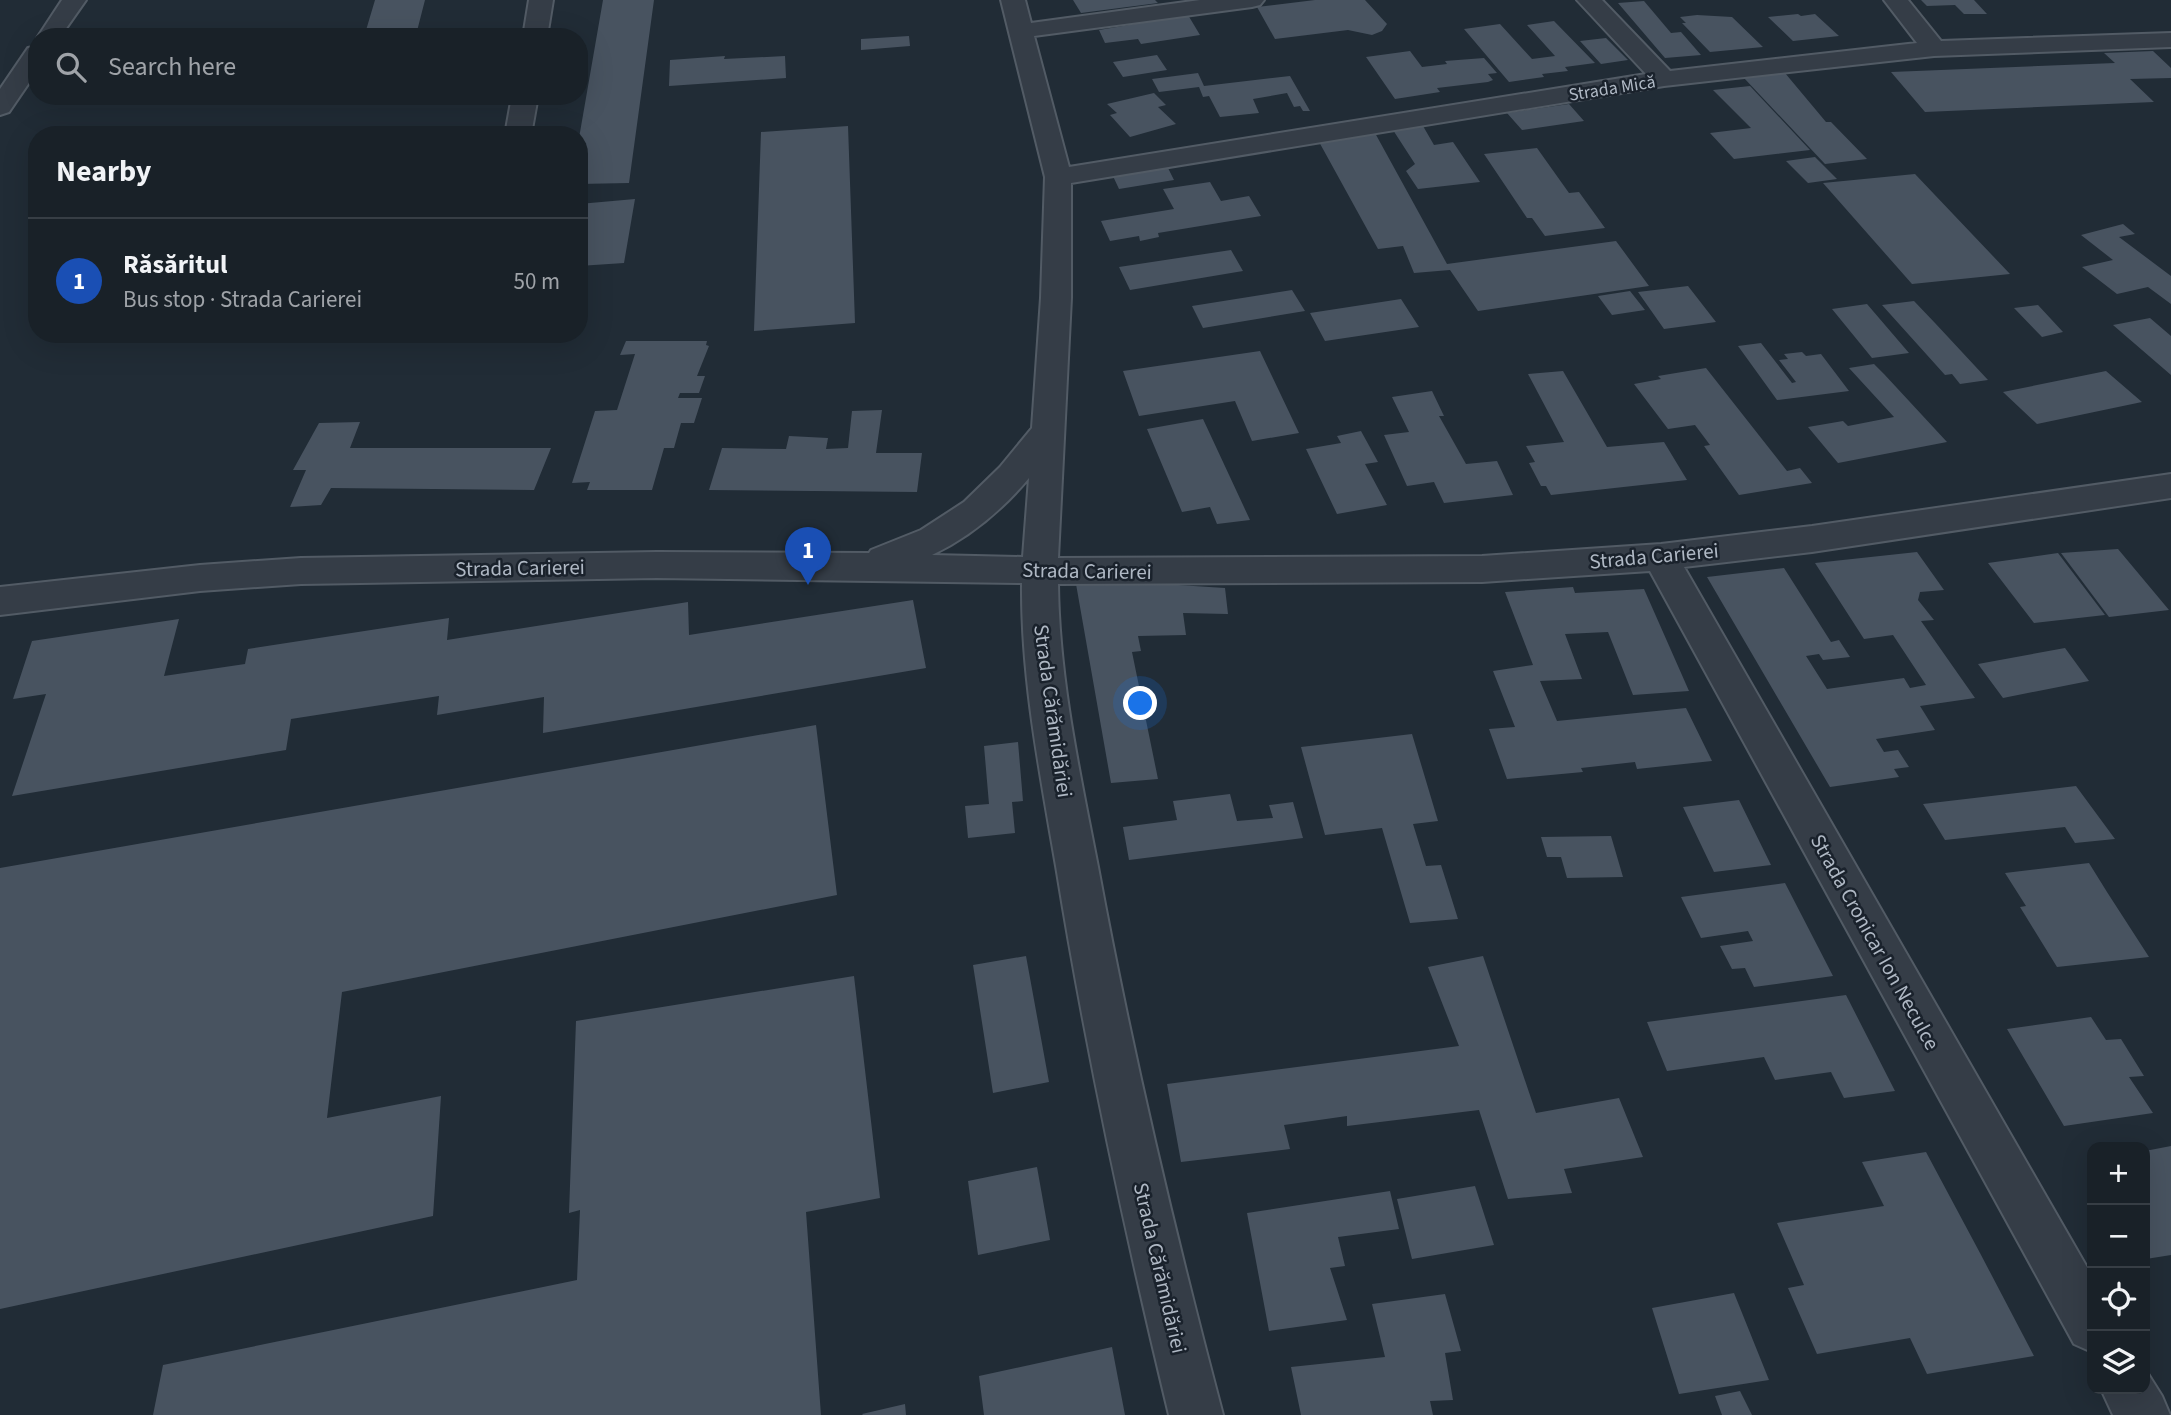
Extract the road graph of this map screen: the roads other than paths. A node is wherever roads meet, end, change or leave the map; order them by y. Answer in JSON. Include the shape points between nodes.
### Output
{"nodes":[{"id":1,"x":74,"y":0,"type":"edge"},
{"id":2,"x":541,"y":0,"type":"edge"},
{"id":3,"x":1013,"y":0,"type":"edge"},
{"id":4,"x":1252,"y":0,"type":"edge"},
{"id":5,"x":1590,"y":0,"type":"edge"},
{"id":6,"x":1896,"y":0,"type":"edge"},
{"id":7,"x":54,"y":28,"type":"edge"},
{"id":8,"x":536,"y":28,"type":"edge"},
{"id":9,"x":1022,"y":31,"type":"junction"},
{"id":10,"x":2171,"y":40,"type":"edge"},
{"id":11,"x":1934,"y":49,"type":"junction"},
{"id":12,"x":28,"y":66,"type":"edge"},
{"id":13,"x":1664,"y":79,"type":"junction"},
{"id":14,"x":523,"y":105,"type":"edge"},
{"id":15,"x":0,"y":107,"type":"edge"},
{"id":16,"x":520,"y":126,"type":"edge"},
{"id":17,"x":1058,"y":177,"type":"junction"},
{"id":18,"x":1046,"y":433,"type":"junction"},
{"id":19,"x":2171,"y":486,"type":"edge"},
{"id":20,"x":1661,"y":557,"type":"junction"},
{"id":21,"x":859,"y":566,"type":"junction"},
{"id":22,"x":1040,"y":571,"type":"junction"},
{"id":23,"x":0,"y":601,"type":"edge"},
{"id":24,"x":2087,"y":1317,"type":"edge"},
{"id":25,"x":2131,"y":1394,"type":"edge"},
{"id":26,"x":1196,"y":1415,"type":"edge"},
{"id":27,"x":2143,"y":1415,"type":"edge"}],
"edges":[{"from":1,"to":7,"type":"street"},
{"from":2,"to":8,"type":"street"},
{"from":3,"to":9,"type":"street","name":"Strada Cărămidăriei"},
{"from":4,"to":9,"type":"street"},
{"from":5,"to":13,"type":"street"},
{"from":6,"to":11,"type":"street"},
{"from":9,"to":17,"type":"street","name":"Strada Cărămidăriei"},
{"from":10,"to":11,"type":"street","name":"Strada Mică"},
{"from":11,"to":13,"type":"street","name":"Strada Mică"},
{"from":12,"to":15,"type":"street"},
{"from":13,"to":17,"type":"street","name":"Strada Mică"},
{"from":14,"to":16,"type":"street"},
{"from":17,"to":18,"type":"street","name":"Strada Cărămidăriei","via":[[1056,298]]},
{"from":18,"to":21,"type":"street","via":[[1013,477],[965,520],[930,542]]},
{"from":18,"to":22,"type":"street","name":"Strada Cărămidăriei"},
{"from":19,"to":20,"type":"street","name":"Strada Carierei","via":[[1812,540]]},
{"from":20,"to":22,"type":"street","name":"Strada Carierei","via":[[1482,569]]},
{"from":20,"to":24,"type":"street","name":"Strada Cronicar Ion Neculce"},
{"from":21,"to":22,"type":"street","name":"Strada Carierei"},
{"from":21,"to":23,"type":"street","name":"Strada Carierei","via":[[302,571]]},
{"from":22,"to":26,"type":"street","name":"Strada Cărămidăriei","via":[[1040,624],[1054,737],[1096,974],[1153,1244]]},
{"from":25,"to":27,"type":"street"}]}
